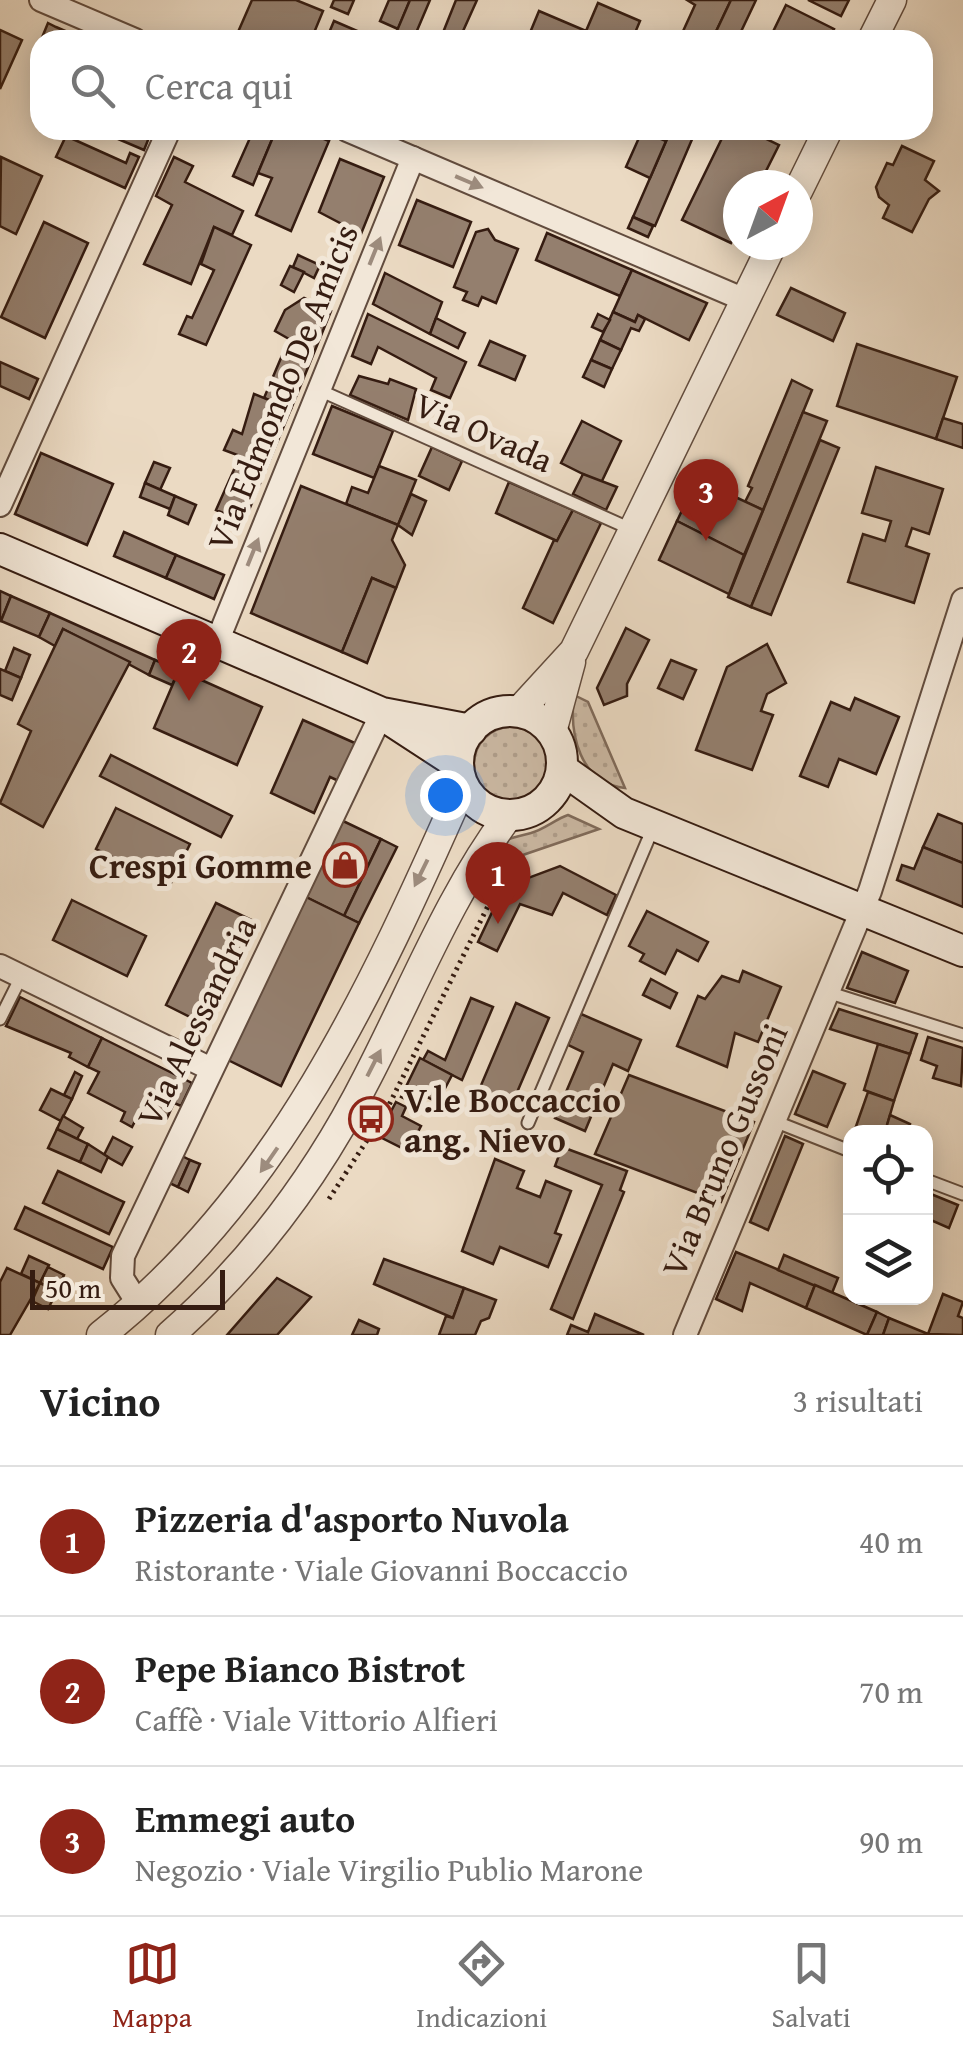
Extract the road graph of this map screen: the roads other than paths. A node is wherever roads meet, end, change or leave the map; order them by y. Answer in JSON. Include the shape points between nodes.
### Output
{"nodes":[{"id":1,"x":41,"y":0,"type":"edge"},
{"id":2,"x":892,"y":0,"type":"edge"},
{"id":3,"x":112,"y":30,"type":"edge"},
{"id":4,"x":877,"y":30,"type":"edge"},
{"id":5,"x":165,"y":140,"type":"edge"},
{"id":6,"x":370,"y":140,"type":"edge"},
{"id":7,"x":823,"y":140,"type":"edge"},
{"id":8,"x":413,"y":158,"type":"junction"},
{"id":9,"x":809,"y":170,"type":"edge"},
{"id":10,"x":765,"y":260,"type":"edge"},
{"id":11,"x":745,"y":300,"type":"junction"},
{"id":12,"x":328,"y":394,"type":"junction"},
{"id":13,"x":0,"y":505,"type":"edge"},
{"id":14,"x":620,"y":524,"type":"junction"},
{"id":15,"x":0,"y":549,"type":"edge"},
{"id":16,"x":963,"y":600,"type":"edge"},
{"id":17,"x":217,"y":642,"type":"junction"},
{"id":18,"x":574,"y":651,"type":"junction"},
{"id":19,"x":518,"y":712,"type":"junction"},
{"id":20,"x":382,"y":713,"type":"junction"},
{"id":21,"x":470,"y":730,"type":"junction"},
{"id":22,"x":552,"y":732,"type":"junction"},
{"id":23,"x":562,"y":769,"type":"junction"},
{"id":24,"x":461,"y":775,"type":"junction"},
{"id":25,"x":542,"y":804,"type":"junction"},
{"id":26,"x":624,"y":813,"type":"junction"},
{"id":27,"x":509,"y":815,"type":"junction"},
{"id":28,"x":654,"y":826,"type":"junction"},
{"id":29,"x":861,"y":911,"type":"junction"},
{"id":30,"x":963,"y":951,"type":"edge"},
{"id":31,"x":11,"y":970,"type":"edge"},
{"id":32,"x":828,"y":992,"type":"junction"},
{"id":33,"x":0,"y":1018,"type":"edge"},
{"id":34,"x":963,"y":1034,"type":"edge"},
{"id":35,"x":211,"y":1069,"type":"junction"},
{"id":36,"x":774,"y":1120,"type":"junction"},
{"id":37,"x":528,"y":1123,"type":"dead end"},
{"id":38,"x":843,"y":1147,"type":"edge"},
{"id":39,"x":933,"y":1183,"type":"edge"},
{"id":40,"x":963,"y":1194,"type":"edge"},
{"id":41,"x":139,"y":1305,"type":"junction"},
{"id":42,"x":101,"y":1335,"type":"edge"},
{"id":43,"x":170,"y":1335,"type":"edge"},
{"id":44,"x":686,"y":1335,"type":"edge"}],
"edges":[{"from":1,"to":3,"type":"street"},
{"from":2,"to":4,"type":"street"},
{"from":5,"to":13,"type":"street"},
{"from":6,"to":8,"type":"street"},
{"from":7,"to":9,"type":"street"},
{"from":8,"to":11,"type":"street","one_way":true},
{"from":12,"to":8,"type":"street","name":"Via Edmondo De Amicis","one_way":true},
{"from":10,"to":11,"type":"street"},
{"from":11,"to":14,"type":"street"},
{"from":12,"to":14,"type":"lane","name":"Via Ovada"},
{"from":17,"to":12,"type":"street","name":"Via Edmondo De Amicis","one_way":true},
{"from":14,"to":18,"type":"street"},
{"from":15,"to":17,"type":"main road"},
{"from":16,"to":29,"type":"street","name":"Via Bruno Gussoni"},
{"from":17,"to":20,"type":"main road"},
{"from":18,"to":19,"type":"street"},
{"from":18,"to":22,"type":"street"},
{"from":19,"to":21,"type":"main road","via":[[494,714]]},
{"from":19,"to":22,"type":"main road"},
{"from":20,"to":21,"type":"main road"},
{"from":20,"to":24,"type":"main road"},
{"from":20,"to":35,"type":"street","name":"Via Alessandria"},
{"from":21,"to":24,"type":"main road"},
{"from":22,"to":23,"type":"main road"},
{"from":23,"to":25,"type":"main road"},
{"from":23,"to":26,"type":"main road"},
{"from":24,"to":27,"type":"main road","via":[[482,807]]},
{"from":24,"to":41,"type":"street","one_way":true,"via":[[332,1054],[284,1139],[206,1238]]},
{"from":25,"to":26,"type":"main road"},
{"from":25,"to":27,"type":"main road"},
{"from":26,"to":28,"type":"main road"},
{"from":43,"to":27,"type":"street","one_way":true,"via":[[240,1267],[306,1182],[367,1078],[470,872]]},
{"from":28,"to":29,"type":"main road"},
{"from":28,"to":37,"type":"lane"},
{"from":29,"to":30,"type":"main road"},
{"from":29,"to":32,"type":"street","name":"Via Bruno Gussoni"},
{"from":31,"to":33,"type":"lane"},
{"from":31,"to":35,"type":"street"},
{"from":32,"to":34,"type":"lane"},
{"from":32,"to":36,"type":"street","name":"Via Bruno Gussoni"},
{"from":35,"to":41,"type":"street","name":"Via Alessandria","via":[[123,1256],[122,1278]]},
{"from":36,"to":38,"type":"lane"},
{"from":36,"to":44,"type":"street","name":"Via Bruno Gussoni"},
{"from":39,"to":40,"type":"lane"},
{"from":41,"to":42,"type":"street"}]}
